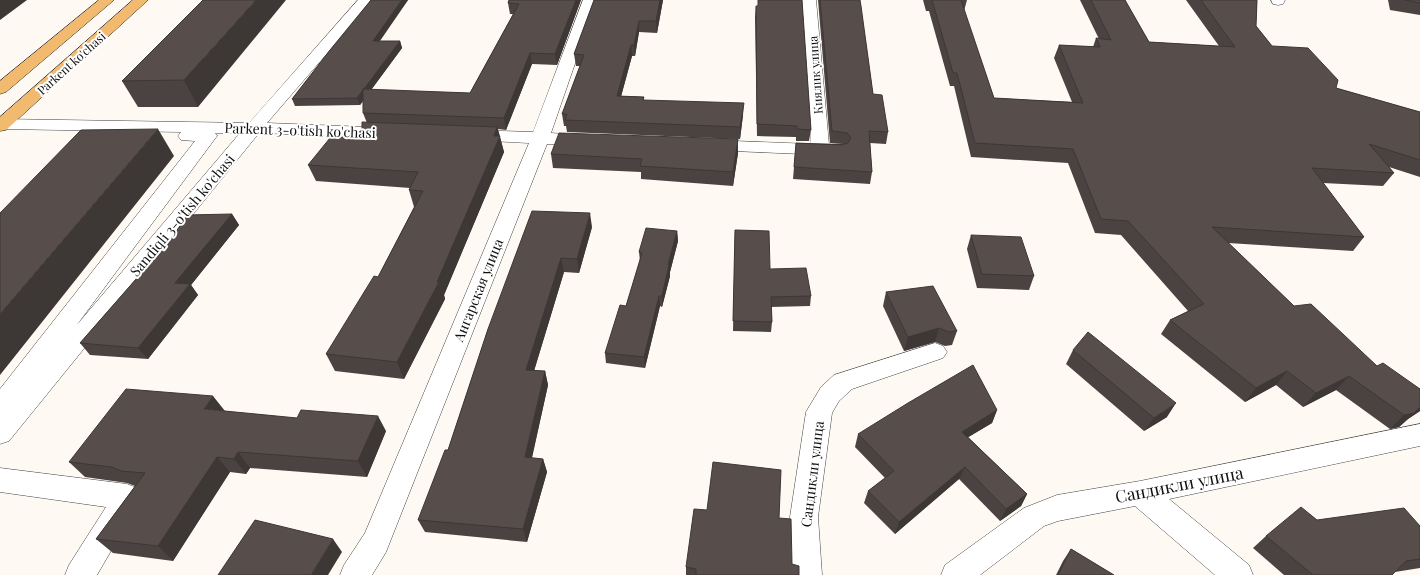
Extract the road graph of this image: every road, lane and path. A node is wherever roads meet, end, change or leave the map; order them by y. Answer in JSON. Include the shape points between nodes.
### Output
{"nodes":[{"id":1,"x":107,"y":0,"type":"edge"},
{"id":2,"x":141,"y":0,"type":"edge"},
{"id":3,"x":366,"y":0,"type":"edge"},
{"id":4,"x":590,"y":0,"type":"edge"},
{"id":5,"x":809,"y":0,"type":"edge"},
{"id":6,"x":0,"y":89,"type":"edge"},
{"id":7,"x":254,"y":128,"type":"junction"},
{"id":8,"x":1,"y":129,"type":"edge"},
{"id":9,"x":405,"y":133,"type":"edge"},
{"id":10,"x":453,"y":135,"type":"edge"},
{"id":11,"x":540,"y":138,"type":"junction"},
{"id":12,"x":604,"y":140,"type":"edge"},
{"id":13,"x":692,"y":144,"type":"edge"},
{"id":14,"x":820,"y":149,"type":"junction"},
{"id":15,"x":839,"y":150,"type":"edge"},
{"id":16,"x":935,"y":352,"type":"dead end"},
{"id":17,"x":0,"y":408,"type":"edge"},
{"id":18,"x":0,"y":433,"type":"edge"},
{"id":19,"x":1420,"y":435,"type":"edge"},
{"id":20,"x":0,"y":480,"type":"edge"},
{"id":21,"x":1140,"y":493,"type":"junction"},
{"id":22,"x":80,"y":575,"type":"edge"},
{"id":23,"x":355,"y":575,"type":"edge"},
{"id":24,"x":807,"y":575,"type":"edge"},
{"id":25,"x":956,"y":575,"type":"edge"},
{"id":26,"x":1238,"y":575,"type":"edge"}],
"edges":[{"from":1,"to":6,"type":"main road","name":"Parkent ko'chasi"},
{"from":2,"to":8,"type":"main road","name":"Parkent ko'chasi"},
{"from":3,"to":7,"type":"street","name":"Sandiqli 3-o'tish ko'chasi"},
{"from":4,"to":11,"type":"street","name":"Ангарская улица"},
{"from":5,"to":14,"type":"street","name":"Киялик улица"},
{"from":7,"to":8,"type":"street","name":"Parkent 3-o'tish ko'chasi"},
{"from":7,"to":9,"type":"street","name":"Parkent 3-o'tish ko'chasi"},
{"from":7,"to":18,"type":"street","name":"Sandiqli 3-o'tish ko'chasi"},
{"from":8,"to":17,"type":"street","via":[[208,136]]},
{"from":10,"to":11,"type":"street"},
{"from":11,"to":12,"type":"street"},
{"from":11,"to":23,"type":"street","name":"Ангарская улица","via":[[376,542]]},
{"from":13,"to":14,"type":"street"},
{"from":14,"to":15,"type":"street"},
{"from":16,"to":24,"type":"street","name":"Сандикли улица","via":[[843,382],[830,394],[819,412],[804,517]]},
{"from":19,"to":21,"type":"street","name":"Сандикли улица"},
{"from":20,"to":22,"type":"street","via":[[127,497]]},
{"from":21,"to":25,"type":"street","name":"Сандикли улица","via":[[1057,508],[1034,517]]},
{"from":21,"to":26,"type":"street"}]}
